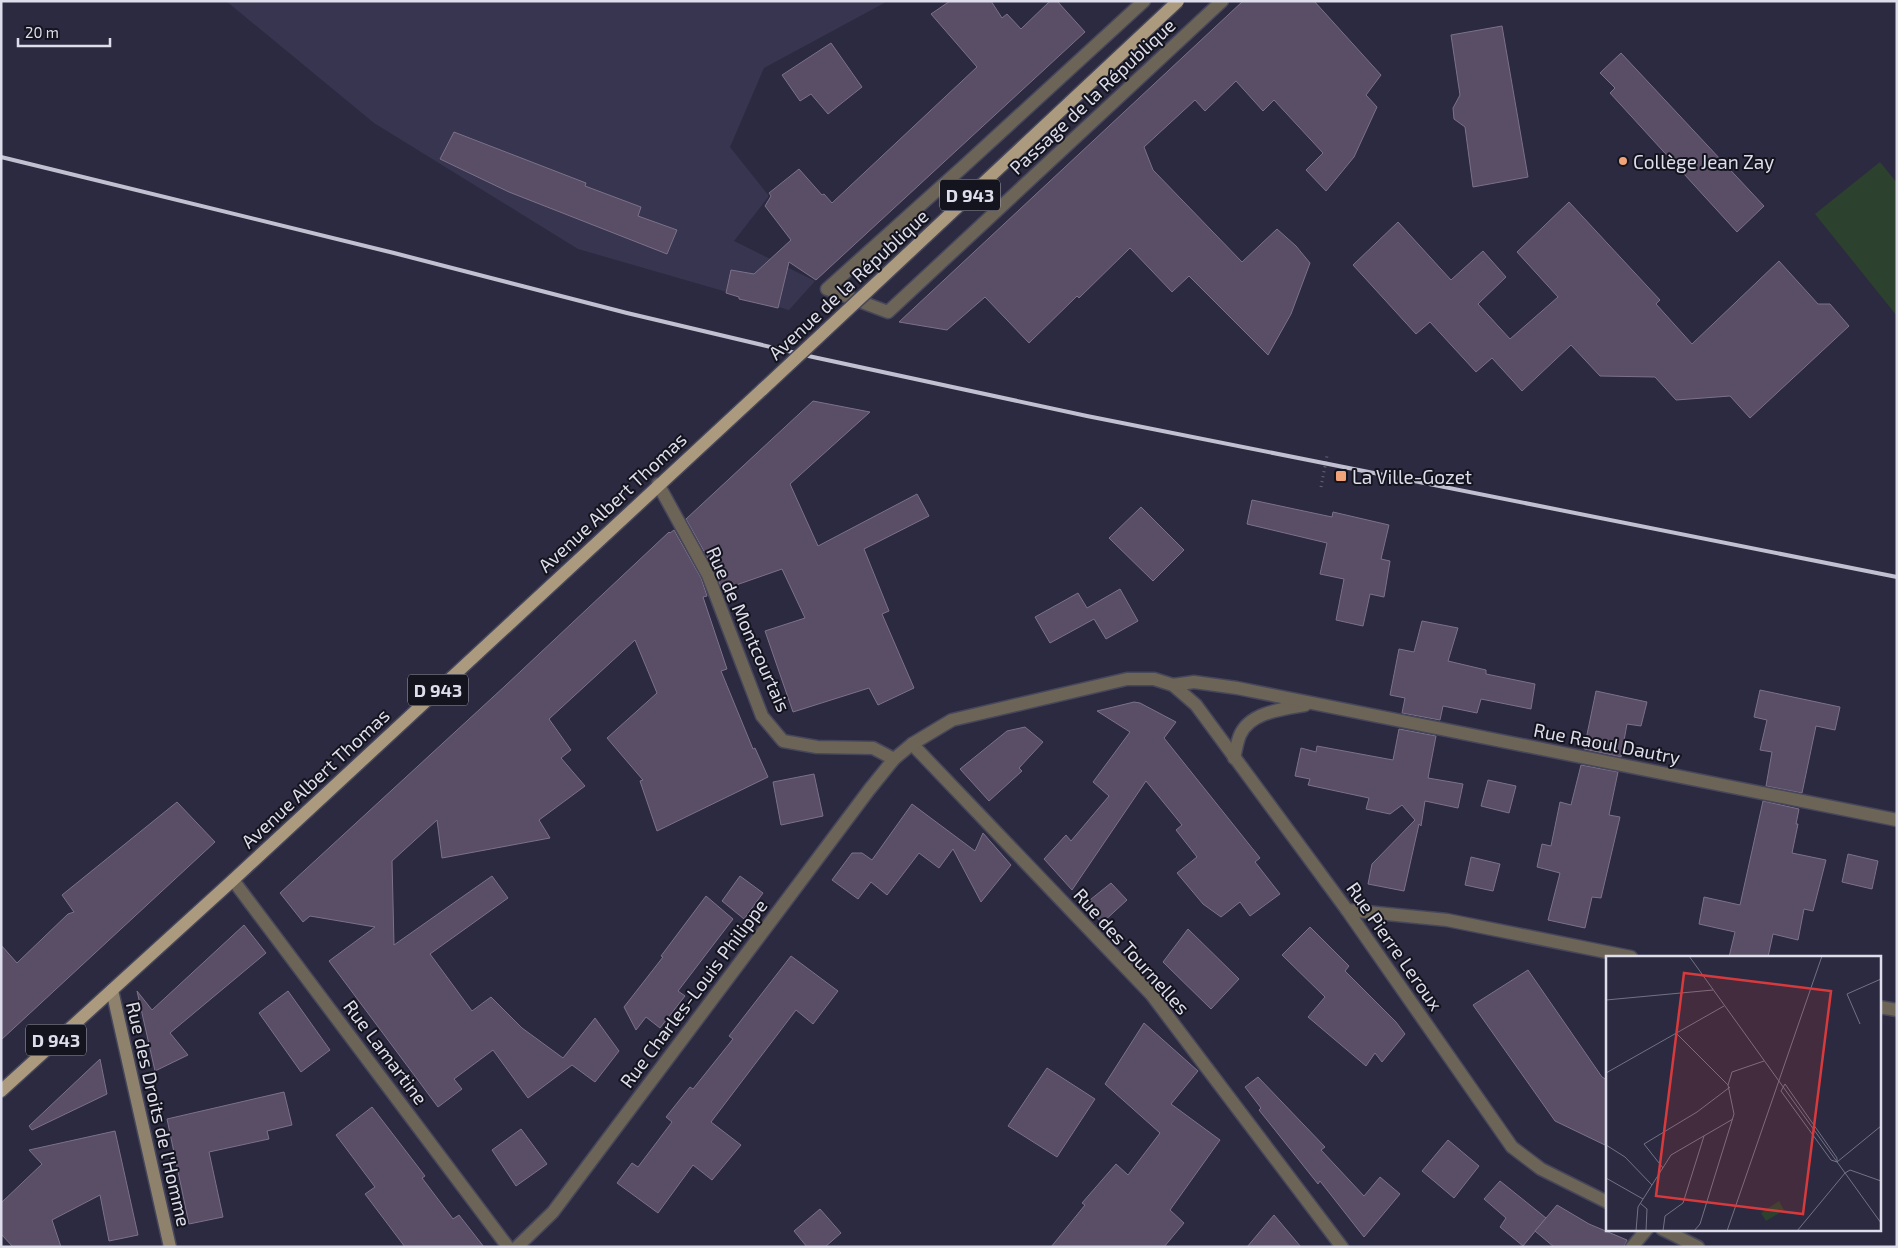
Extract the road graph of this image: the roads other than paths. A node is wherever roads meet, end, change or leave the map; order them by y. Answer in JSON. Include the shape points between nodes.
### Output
{"nodes":[{"id":1,"x":1144,"y":1,"type":"edge"},
{"id":2,"x":1178,"y":1,"type":"edge"},
{"id":3,"x":1222,"y":1,"type":"edge"},
{"id":4,"x":763,"y":389,"type":"joint"},
{"id":5,"x":658,"y":484,"type":"junction"},
{"id":6,"x":1173,"y":685,"type":"junction"},
{"id":7,"x":1310,"y":704,"type":"junction"},
{"id":8,"x":912,"y":744,"type":"junction"},
{"id":9,"x":1234,"y":758,"type":"junction"},
{"id":10,"x":894,"y":759,"type":"junction"},
{"id":11,"x":1897,"y":820,"type":"edge"},
{"id":12,"x":233,"y":880,"type":"junction"},
{"id":13,"x":1347,"y":910,"type":"junction"},
{"id":14,"x":1626,"y":956,"type":"edge"},
{"id":15,"x":112,"y":990,"type":"junction"},
{"id":16,"x":1880,"y":1007,"type":"edge"},
{"id":17,"x":1897,"y":1010,"type":"edge"},
{"id":18,"x":1,"y":1091,"type":"edge"},
{"id":19,"x":1606,"y":1202,"type":"edge"},
{"id":20,"x":1646,"y":1230,"type":"edge"},
{"id":21,"x":1664,"y":1230,"type":"edge"},
{"id":22,"x":170,"y":1247,"type":"edge"},
{"id":23,"x":508,"y":1247,"type":"edge"},
{"id":24,"x":517,"y":1247,"type":"edge"},
{"id":25,"x":1342,"y":1247,"type":"edge"},
{"id":26,"x":1632,"y":1247,"type":"edge"},
{"id":27,"x":1698,"y":1247,"type":"edge"}],
"edges":[{"from":1,"to":3,"type":"street","name":"Passage de la République","via":[[827,289],[888,312]]},
{"from":2,"to":4,"type":"main road","name":"Avenue de la République","number":"D 943","bridge":true},
{"from":4,"to":5,"type":"main road","name":"Avenue Albert Thomas","number":"D 943"},
{"from":5,"to":10,"type":"street","name":"Rue de Montcourtais","via":[[708,575],[762,716],[782,740],[817,748],[873,748]]},
{"from":5,"to":12,"type":"main road","name":"Avenue Albert Thomas","number":"D 943"},
{"from":6,"to":7,"type":"street","name":"Rue Raoul Dautry","via":[[1194,682]]},
{"from":6,"to":8,"type":"street","via":[[1154,679],[1126,679],[952,720]]},
{"from":6,"to":9,"type":"street","name":"Rue Pierre Leroux","via":[[1196,704]]},
{"from":7,"to":9,"type":"street","via":[[1255,718],[1241,734]]},
{"from":7,"to":11,"type":"street","name":"Rue Raoul Dautry"},
{"from":8,"to":10,"type":"street"},
{"from":8,"to":25,"type":"street","name":"Rue des Tournelles","via":[[1151,994]]},
{"from":9,"to":13,"type":"street","name":"Rue Pierre Leroux"},
{"from":10,"to":24,"type":"street","name":"Rue Charles-Louis Philippe","via":[[553,1212]]},
{"from":12,"to":15,"type":"main road","name":"Avenue Albert Thomas","number":"D 943"},
{"from":12,"to":23,"type":"street","name":"Rue Lamartine"},
{"from":13,"to":14,"type":"street","via":[[1447,920]]},
{"from":13,"to":19,"type":"street","name":"Rue Pierre Leroux","via":[[1512,1147],[1541,1169]]},
{"from":15,"to":18,"type":"main road","name":"Avenue Albert Thomas","number":"D 943"},
{"from":15,"to":22,"type":"main road","name":"Rue des Droits de l'Homme"},
{"from":16,"to":17,"type":"street"},
{"from":20,"to":26,"type":"street"},
{"from":21,"to":27,"type":"street"}]}
